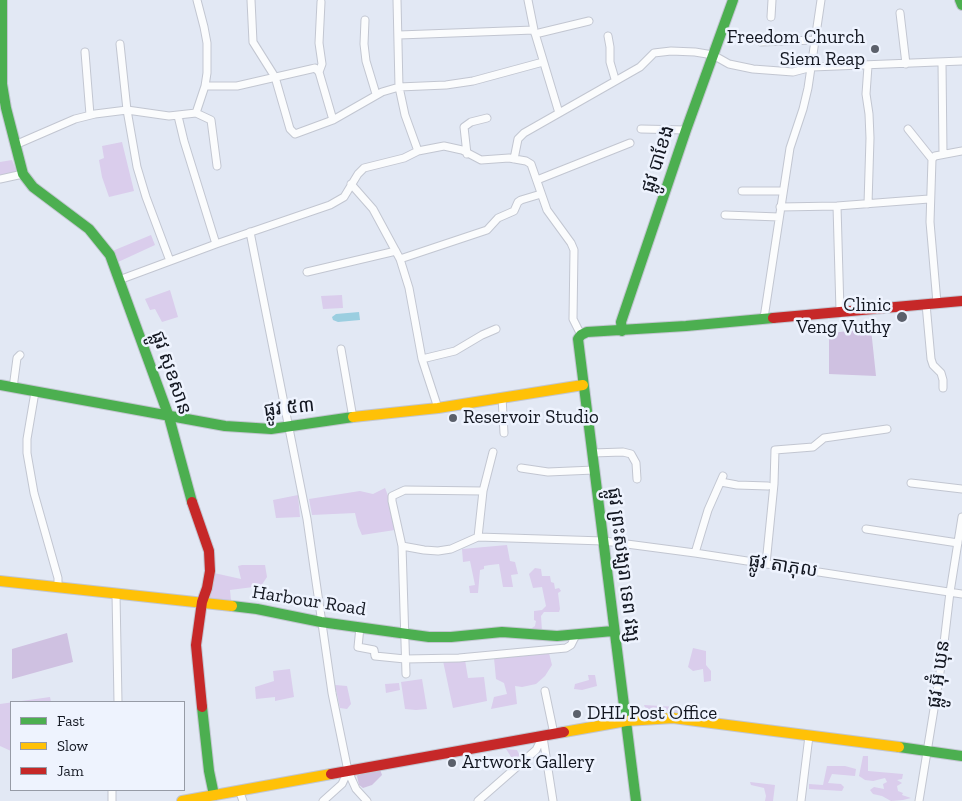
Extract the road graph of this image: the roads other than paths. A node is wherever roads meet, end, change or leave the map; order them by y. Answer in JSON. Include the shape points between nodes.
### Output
{"nodes":[{"id":1,"x":2,"y":0,"type":"edge"},
{"id":2,"x":197,"y":0,"type":"edge"},
{"id":3,"x":251,"y":0,"type":"edge"},
{"id":4,"x":397,"y":0,"type":"edge"},
{"id":5,"x":528,"y":0,"type":"edge"},
{"id":6,"x":733,"y":0,"type":"edge"},
{"id":7,"x":772,"y":0,"type":"edge"},
{"id":8,"x":821,"y":0,"type":"edge"},
{"id":9,"x":960,"y":0,"type":"edge"},
{"id":10,"x":321,"y":2,"type":"dead end"},
{"id":11,"x":962,"y":5,"type":"edge"},
{"id":12,"x":900,"y":13,"type":"dead end"},
{"id":13,"x":771,"y":17,"type":"dead end"},
{"id":14,"x":365,"y":20,"type":"dead end"},
{"id":15,"x":589,"y":21,"type":"dead end"},
{"id":16,"x":534,"y":32,"type":"junction"},
{"id":17,"x":399,"y":35,"type":"junction"},
{"id":18,"x":608,"y":36,"type":"dead end"},
{"id":19,"x":815,"y":40,"type":"junction"},
{"id":20,"x":761,"y":42,"type":"dead end"},
{"id":21,"x":120,"y":44,"type":"dead end"},
{"id":22,"x":85,"y":52,"type":"dead end"},
{"id":23,"x":713,"y":55,"type":"junction"},
{"id":24,"x":962,"y":61,"type":"edge"},
{"id":25,"x":543,"y":62,"type":"junction"},
{"id":26,"x":942,"y":63,"type":"junction"},
{"id":27,"x":906,"y":64,"type":"junction"},
{"id":28,"x":868,"y":66,"type":"junction"},
{"id":29,"x":812,"y":67,"type":"junction"},
{"id":30,"x":320,"y":72,"type":"junction"},
{"id":31,"x":275,"y":76,"type":"junction"},
{"id":32,"x":615,"y":79,"type":"junction"},
{"id":33,"x":205,"y":86,"type":"junction"},
{"id":34,"x":399,"y":87,"type":"junction"},
{"id":35,"x":376,"y":94,"type":"junction"},
{"id":36,"x":127,"y":110,"type":"junction"},
{"id":37,"x":559,"y":112,"type":"junction"},
{"id":38,"x":196,"y":113,"type":"junction"},
{"id":39,"x":90,"y":115,"type":"junction"},
{"id":40,"x":178,"y":116,"type":"junction"},
{"id":41,"x":487,"y":118,"type":"dead end"},
{"id":42,"x":333,"y":120,"type":"junction"},
{"id":43,"x":641,"y":129,"type":"dead end"},
{"id":44,"x":908,"y":129,"type":"dead end"},
{"id":45,"x":686,"y":130,"type":"junction"},
{"id":46,"x":630,"y":143,"type":"dead end"},
{"id":47,"x":15,"y":145,"type":"junction"},
{"id":48,"x":418,"y":151,"type":"junction"},
{"id":49,"x":962,"y":151,"type":"edge"},
{"id":50,"x":467,"y":154,"type":"junction"},
{"id":51,"x":942,"y":154,"type":"junction"},
{"id":52,"x":514,"y":159,"type":"junction"},
{"id":53,"x":932,"y":159,"type":"junction"},
{"id":54,"x":217,"y":166,"type":"dead end"},
{"id":55,"x":23,"y":174,"type":"junction"},
{"id":56,"x":0,"y":179,"type":"edge"},
{"id":57,"x":537,"y":180,"type":"junction"},
{"id":58,"x":351,"y":184,"type":"junction"},
{"id":59,"x":742,"y":191,"type":"dead end"},
{"id":60,"x":783,"y":191,"type":"junction"},
{"id":61,"x":541,"y":194,"type":"junction"},
{"id":62,"x":930,"y":199,"type":"junction"},
{"id":63,"x":868,"y":204,"type":"junction"},
{"id":64,"x":837,"y":206,"type":"junction"},
{"id":65,"x":780,"y":207,"type":"junction"},
{"id":66,"x":726,"y":215,"type":"dead end"},
{"id":67,"x":779,"y":217,"type":"junction"},
{"id":68,"x":250,"y":232,"type":"junction"},
{"id":69,"x":216,"y":244,"type":"junction"},
{"id":70,"x":396,"y":251,"type":"junction"},
{"id":71,"x":400,"y":259,"type":"junction"},
{"id":72,"x":170,"y":261,"type":"junction"},
{"id":73,"x":307,"y":272,"type":"dead end"},
{"id":74,"x":119,"y":280,"type":"junction"},
{"id":75,"x":962,"y":301,"type":"edge"},
{"id":76,"x":937,"y":303,"type":"junction"},
{"id":77,"x":926,"y":304,"type":"junction"},
{"id":78,"x":840,"y":311,"type":"junction"},
{"id":79,"x":764,"y":318,"type":"junction"},
{"id":80,"x":496,"y":329,"type":"dead end"},
{"id":81,"x":622,"y":331,"type":"junction"},
{"id":82,"x":581,"y":335,"type":"junction"},
{"id":83,"x":341,"y":349,"type":"dead end"},
{"id":84,"x":20,"y":355,"type":"dead end"},
{"id":85,"x":422,"y":359,"type":"junction"},
{"id":86,"x":0,"y":385,"type":"edge"},
{"id":87,"x":583,"y":386,"type":"junction"},
{"id":88,"x":13,"y":388,"type":"junction"},
{"id":89,"x":943,"y":388,"type":"dead end"},
{"id":90,"x":35,"y":392,"type":"junction"},
{"id":91,"x":502,"y":397,"type":"junction"},
{"id":92,"x":438,"y":408,"type":"junction"},
{"id":93,"x":169,"y":417,"type":"junction"},
{"id":94,"x":353,"y":418,"type":"junction"},
{"id":95,"x":290,"y":428,"type":"junction"},
{"id":96,"x":887,"y":429,"type":"dead end"},
{"id":97,"x":504,"y":433,"type":"dead end"},
{"id":98,"x":493,"y":452,"type":"dead end"},
{"id":99,"x":592,"y":453,"type":"junction"},
{"id":100,"x":522,"y":468,"type":"dead end"},
{"id":101,"x":594,"y":470,"type":"junction"},
{"id":102,"x":637,"y":479,"type":"dead end"},
{"id":103,"x":911,"y":483,"type":"dead end"},
{"id":104,"x":768,"y":486,"type":"dead end"},
{"id":105,"x":962,"y":489,"type":"edge"},
{"id":106,"x":483,"y":491,"type":"junction"},
{"id":107,"x":962,"y":517,"type":"edge"},
{"id":108,"x":866,"y":529,"type":"dead end"},
{"id":109,"x":478,"y":537,"type":"junction"},
{"id":110,"x":604,"y":541,"type":"junction"},
{"id":111,"x":958,"y":543,"type":"junction"},
{"id":112,"x":402,"y":546,"type":"junction"},
{"id":113,"x":695,"y":553,"type":"junction"},
{"id":114,"x":766,"y":564,"type":"junction"},
{"id":115,"x":0,"y":581,"type":"edge"},
{"id":116,"x":58,"y":587,"type":"junction"},
{"id":117,"x":950,"y":592,"type":"junction"},
{"id":118,"x":116,"y":594,"type":"junction"},
{"id":119,"x":962,"y":594,"type":"edge"},
{"id":120,"x":202,"y":602,"type":"junction"},
{"id":121,"x":321,"y":622,"type":"junction"},
{"id":122,"x":360,"y":627,"type":"junction"},
{"id":123,"x":613,"y":631,"type":"junction"},
{"id":124,"x":404,"y":634,"type":"junction"},
{"id":125,"x":576,"y":635,"type":"junction"},
{"id":126,"x":405,"y":659,"type":"junction"},
{"id":127,"x":406,"y":674,"type":"dead end"},
{"id":128,"x":545,"y":692,"type":"dead end"},
{"id":129,"x":118,"y":701,"type":"edge"},
{"id":130,"x":626,"y":721,"type":"junction"},
{"id":131,"x":548,"y":735,"type":"junction"},
{"id":132,"x":809,"y":736,"type":"junction"},
{"id":133,"x":536,"y":750,"type":"junction"},
{"id":134,"x":927,"y":752,"type":"junction"},
{"id":135,"x":547,"y":756,"type":"junction"},
{"id":136,"x":962,"y":756,"type":"edge"},
{"id":137,"x":348,"y":771,"type":"junction"},
{"id":138,"x":239,"y":790,"type":"junction"},
{"id":139,"x":214,"y":795,"type":"junction"},
{"id":140,"x":197,"y":800,"type":"edge"},
{"id":141,"x":182,"y":801,"type":"edge"},
{"id":142,"x":243,"y":801,"type":"edge"},
{"id":143,"x":323,"y":801,"type":"edge"},
{"id":144,"x":367,"y":801,"type":"edge"},
{"id":145,"x":478,"y":801,"type":"edge"},
{"id":146,"x":553,"y":801,"type":"edge"},
{"id":147,"x":636,"y":801,"type":"edge"},
{"id":148,"x":800,"y":801,"type":"edge"},
{"id":149,"x":919,"y":801,"type":"edge"}],
"edges":[{"from":1,"to":47,"type":"street","name":"ផ្លូវ សុខសាន","via":[[2,84]]},
{"from":2,"to":33,"type":"street","via":[[206,43]]},
{"from":3,"to":31,"type":"street","via":[[253,42]]},
{"from":4,"to":17,"type":"street"},
{"from":5,"to":16,"type":"street"},
{"from":6,"to":23,"type":"street","name":"ផ្លូវ បាខែង"},
{"from":7,"to":13,"type":"street"},
{"from":8,"to":19,"type":"street"},
{"from":9,"to":11,"type":"street"},
{"from":10,"to":30,"type":"street"},
{"from":12,"to":27,"type":"street"},
{"from":14,"to":35,"type":"street","via":[[366,61]]},
{"from":15,"to":16,"type":"street"},
{"from":16,"to":17,"type":"street"},
{"from":16,"to":25,"type":"street"},
{"from":17,"to":34,"type":"street"},
{"from":18,"to":32,"type":"street"},
{"from":19,"to":20,"type":"street"},
{"from":19,"to":29,"type":"street"},
{"from":21,"to":36,"type":"street"},
{"from":22,"to":39,"type":"street"},
{"from":23,"to":29,"type":"street","via":[[729,64],[753,69],[793,72]]},
{"from":23,"to":32,"type":"street","via":[[672,51],[654,53],[640,67]]},
{"from":23,"to":45,"type":"street","name":"ផ្លូវ បាខែង"},
{"from":24,"to":26,"type":"street"},
{"from":25,"to":34,"type":"street","via":[[473,81]]},
{"from":25,"to":37,"type":"street"},
{"from":26,"to":27,"type":"street"},
{"from":26,"to":51,"type":"street"},
{"from":27,"to":28,"type":"street"},
{"from":28,"to":29,"type":"street"},
{"from":28,"to":63,"type":"street"},
{"from":29,"to":60,"type":"street","via":[[790,148]]},
{"from":30,"to":31,"type":"street","via":[[315,68]]},
{"from":30,"to":42,"type":"street"},
{"from":31,"to":33,"type":"street","via":[[237,86]]},
{"from":31,"to":42,"type":"street","via":[[293,133]]},
{"from":32,"to":37,"type":"street"},
{"from":33,"to":38,"type":"street"},
{"from":34,"to":35,"type":"street"},
{"from":34,"to":48,"type":"street"},
{"from":35,"to":42,"type":"street"},
{"from":36,"to":39,"type":"street"},
{"from":36,"to":40,"type":"street"},
{"from":36,"to":72,"type":"street","via":[[141,182]]},
{"from":37,"to":52,"type":"street","via":[[518,138]]},
{"from":38,"to":40,"type":"street"},
{"from":38,"to":54,"type":"street","via":[[211,120]]},
{"from":39,"to":47,"type":"street"},
{"from":40,"to":69,"type":"street"},
{"from":41,"to":50,"type":"street","via":[[464,127]]},
{"from":43,"to":45,"type":"street"},
{"from":44,"to":53,"type":"street"},
{"from":45,"to":81,"type":"street","name":"ផ្លូវ បាខែង","via":[[621,322]]},
{"from":46,"to":57,"type":"street"},
{"from":47,"to":55,"type":"street","name":"ផ្លូវ សុខសាន"},
{"from":48,"to":50,"type":"street","via":[[444,146]]},
{"from":48,"to":58,"type":"street","via":[[364,168]]},
{"from":49,"to":51,"type":"street"},
{"from":50,"to":52,"type":"street","via":[[481,160]]},
{"from":51,"to":53,"type":"street"},
{"from":52,"to":57,"type":"street","via":[[528,162]]},
{"from":53,"to":62,"type":"street"},
{"from":55,"to":56,"type":"street"},
{"from":55,"to":74,"type":"street","name":"ផ្លូវ សុខសាន","via":[[33,187],[98,239],[110,255]]},
{"from":57,"to":61,"type":"street"},
{"from":58,"to":68,"type":"street","via":[[344,197],[330,205]]},
{"from":58,"to":70,"type":"street","via":[[372,209]]},
{"from":59,"to":60,"type":"street"},
{"from":60,"to":65,"type":"street"},
{"from":61,"to":71,"type":"street","via":[[518,202],[514,212],[498,218],[487,230]]},
{"from":61,"to":82,"type":"street","via":[[549,215],[574,250],[573,319]]},
{"from":62,"to":63,"type":"street"},
{"from":62,"to":76,"type":"street"},
{"from":63,"to":64,"type":"street"},
{"from":64,"to":65,"type":"street"},
{"from":64,"to":78,"type":"street"},
{"from":65,"to":67,"type":"street"},
{"from":66,"to":67,"type":"street"},
{"from":67,"to":79,"type":"street"},
{"from":68,"to":69,"type":"street"},
{"from":68,"to":95,"type":"street"},
{"from":69,"to":72,"type":"street"},
{"from":70,"to":71,"type":"street"},
{"from":70,"to":73,"type":"street"},
{"from":71,"to":85,"type":"street"},
{"from":72,"to":74,"type":"street"},
{"from":74,"to":93,"type":"street","name":"ផ្លូវ សុខសាន"},
{"from":75,"to":76,"type":"street"},
{"from":76,"to":77,"type":"street"},
{"from":77,"to":78,"type":"street"},
{"from":77,"to":89,"type":"street","via":[[931,359],[944,380]]},
{"from":78,"to":79,"type":"street"},
{"from":79,"to":81,"type":"street"},
{"from":80,"to":85,"type":"street","via":[[455,351]]},
{"from":81,"to":82,"type":"street"},
{"from":82,"to":87,"type":"street","name":"ផ្លូវ ព្រះសង្ឃរា ទេព វង្ស","via":[[578,339]]},
{"from":83,"to":94,"type":"street"},
{"from":84,"to":88,"type":"street"},
{"from":85,"to":92,"type":"street"},
{"from":86,"to":88,"type":"street","name":"ផ្លូវ ៥៣"},
{"from":87,"to":91,"type":"street","name":"ផ្លូវ ៥៣"},
{"from":87,"to":99,"type":"street","name":"ផ្លូវ ព្រះសង្ឃរា ទេព វង្ស"},
{"from":88,"to":90,"type":"street","name":"ផ្លូវ ៥៣"},
{"from":90,"to":93,"type":"street","name":"ផ្លូវ ៥៣"},
{"from":90,"to":116,"type":"street","via":[[27,453]]},
{"from":91,"to":92,"type":"street","name":"ផ្លូវ ៥៣"},
{"from":91,"to":97,"type":"street"},
{"from":92,"to":94,"type":"street","name":"ផ្លូវ ៥៣"},
{"from":93,"to":95,"type":"street","name":"ផ្លូវ ៥៣","via":[[253,429]]},
{"from":93,"to":120,"type":"street","name":"ផ្លូវ សុខសាន","via":[[209,551],[210,571]]},
{"from":94,"to":95,"type":"street","name":"ផ្លូវ ៥៣"},
{"from":95,"to":121,"type":"street"},
{"from":96,"to":114,"type":"street","via":[[826,437],[813,447],[775,450]]},
{"from":98,"to":106,"type":"street"},
{"from":99,"to":101,"type":"street","name":"ផ្លូវ ព្រះសង្ឃរា ទេព វង្ស"},
{"from":99,"to":102,"type":"street","via":[[631,454],[636,463]]},
{"from":100,"to":101,"type":"street","via":[[548,472]]},
{"from":101,"to":110,"type":"street","name":"ផ្លូវ ព្រះសង្ឃរា ទេព វង្ស"},
{"from":103,"to":105,"type":"street"},
{"from":104,"to":113,"type":"street","via":[[737,485],[722,479],[708,510]]},
{"from":106,"to":109,"type":"street"},
{"from":106,"to":112,"type":"street","via":[[404,490],[394,494],[392,501]]},
{"from":107,"to":111,"type":"street","name":"ផ្លូវ អ៊ុំ ឃុន"},
{"from":108,"to":111,"type":"street"},
{"from":109,"to":110,"type":"street","name":"ផ្លូវ តាភុល"},
{"from":109,"to":112,"type":"street","via":[[451,550]]},
{"from":110,"to":113,"type":"street","name":"ផ្លូវ តាភុល"},
{"from":110,"to":123,"type":"street","name":"ផ្លូវ ព្រះសង្ឃរា ទេព វង្ស"},
{"from":111,"to":117,"type":"street","name":"ផ្លូវ អ៊ុំ ឃុន"},
{"from":112,"to":124,"type":"street"},
{"from":113,"to":114,"type":"street","name":"ផ្លូវ តាភុល"},
{"from":114,"to":117,"type":"street","name":"ផ្លូវ តាភុល"},
{"from":115,"to":116,"type":"street","name":"Harbour Road"},
{"from":116,"to":118,"type":"street","name":"Harbour Road"},
{"from":117,"to":119,"type":"street","name":"ផ្លូវ តាភុល"},
{"from":117,"to":134,"type":"street","name":"ផ្លូវ អ៊ុំ ឃុន"},
{"from":118,"to":120,"type":"street","name":"Harbour Road"},
{"from":118,"to":129,"type":"street"},
{"from":120,"to":121,"type":"street","name":"Harbour Road"},
{"from":120,"to":139,"type":"street","name":"ផ្លូវ សុខសាន","via":[[196,644]]},
{"from":121,"to":122,"type":"street","name":"Harbour Road"},
{"from":121,"to":137,"type":"street"},
{"from":122,"to":124,"type":"street","name":"Harbour Road"},
{"from":122,"to":126,"type":"street","via":[[358,647],[374,650],[374,656]]},
{"from":123,"to":125,"type":"street","name":"Harbour Road"},
{"from":123,"to":130,"type":"street","name":"ផ្លូវ ព្រះសង្ឃរា ទេព វង្ស"},
{"from":124,"to":125,"type":"street","name":"Harbour Road","via":[[439,637],[502,632]]},
{"from":124,"to":126,"type":"street"},
{"from":125,"to":126,"type":"street","via":[[566,648],[459,658]]},
{"from":126,"to":127,"type":"street"},
{"from":128,"to":131,"type":"street"},
{"from":130,"to":131,"type":"street"},
{"from":130,"to":132,"type":"street","via":[[673,718]]},
{"from":130,"to":147,"type":"street","name":"ផ្លូវ ព្រះសង្ឃរា ទេព វង្ស"},
{"from":131,"to":133,"type":"street"},
{"from":131,"to":135,"type":"street"},
{"from":131,"to":137,"type":"street"},
{"from":132,"to":134,"type":"street"},
{"from":132,"to":148,"type":"street"},
{"from":133,"to":135,"type":"street"},
{"from":133,"to":145,"type":"street"},
{"from":134,"to":136,"type":"street"},
{"from":134,"to":149,"type":"street","name":"ផ្លូវ អ៊ុំ ឃុន"},
{"from":135,"to":146,"type":"street"},
{"from":137,"to":138,"type":"street"},
{"from":137,"to":143,"type":"street","via":[[342,784]]},
{"from":137,"to":144,"type":"street","via":[[356,789]]},
{"from":138,"to":139,"type":"street"},
{"from":138,"to":142,"type":"street"},
{"from":139,"to":140,"type":"street"},
{"from":140,"to":141,"type":"street"}]}
